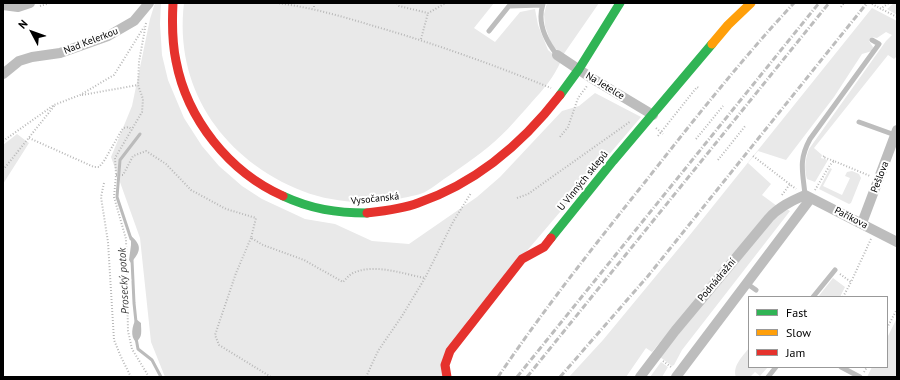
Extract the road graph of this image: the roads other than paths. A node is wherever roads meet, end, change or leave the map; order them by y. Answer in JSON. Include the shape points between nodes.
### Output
{"nodes":[{"id":1,"x":30,"y":3,"type":"edge"},
{"id":2,"x":173,"y":3,"type":"edge"},
{"id":3,"x":620,"y":3,"type":"edge"},
{"id":4,"x":752,"y":3,"type":"edge"},
{"id":5,"x":542,"y":4,"type":"edge"},
{"id":6,"x":3,"y":5,"type":"edge"},
{"id":7,"x":146,"y":7,"type":"edge"},
{"id":8,"x":489,"y":31,"type":"dead end"},
{"id":9,"x":872,"y":40,"type":"dead end"},
{"id":10,"x":557,"y":55,"type":"joint"},
{"id":11,"x":3,"y":74,"type":"edge"},
{"id":12,"x":653,"y":115,"type":"junction"},
{"id":13,"x":859,"y":122,"type":"dead end"},
{"id":14,"x":896,"y":132,"type":"edge"},
{"id":15,"x":808,"y":194,"type":"junction"},
{"id":16,"x":862,"y":224,"type":"junction"},
{"id":17,"x":897,"y":242,"type":"edge"},
{"id":18,"x":835,"y":270,"type":"road end"},
{"id":19,"x":746,"y":283,"type":"junction"},
{"id":20,"x":756,"y":290,"type":"dead end"},
{"id":21,"x":814,"y":296,"type":"edge"},
{"id":22,"x":775,"y":368,"type":"edge"},
{"id":23,"x":842,"y":368,"type":"edge"},
{"id":24,"x":679,"y":376,"type":"edge"},
{"id":25,"x":447,"y":377,"type":"edge"},
{"id":26,"x":640,"y":377,"type":"edge"},
{"id":27,"x":768,"y":377,"type":"edge"},
{"id":28,"x":860,"y":377,"type":"edge"}],
"edges":[{"from":1,"to":6,"type":"street","via":[[18,7]]},
{"from":2,"to":3,"type":"main road","name":"Vysočanská","bridge":true,"via":[[174,52],[180,78],[199,122],[226,157],[262,186],[301,204],[345,213],[367,213],[415,204],[454,188],[511,148],[564,90]]},
{"from":4,"to":12,"type":"main road","name":"U Vinných sklepů","via":[[728,24]]},
{"from":5,"to":8,"type":"lane","via":[[509,6]]},
{"from":5,"to":10,"type":"lane","via":[[542,28],[549,45]]},
{"from":7,"to":11,"type":"street","name":"Nad Kelerkou","via":[[134,21],[108,36],[60,53],[19,61]]},
{"from":9,"to":15,"type":"lane","via":[[879,44],[805,149],[802,162]]},
{"from":10,"to":12,"type":"street","name":"Na Jetelce"},
{"from":12,"to":25,"type":"main road","name":"U Vinných sklepů","via":[[544,247],[522,259],[450,351],[445,365]]},
{"from":13,"to":14,"type":"lane"},
{"from":14,"to":16,"type":"street","name":"Pešlova"},
{"from":15,"to":16,"type":"street","name":"Paříkova"},
{"from":15,"to":19,"type":"street"},
{"from":15,"to":26,"type":"street","name":"Podnádražní","via":[[783,205],[768,218]]},
{"from":16,"to":17,"type":"street","name":"Paříkova"},
{"from":18,"to":21,"type":"lane"},
{"from":19,"to":20,"type":"lane"},
{"from":19,"to":24,"type":"street"},
{"from":22,"to":27,"type":"lane"},
{"from":23,"to":28,"type":"lane"}]}
